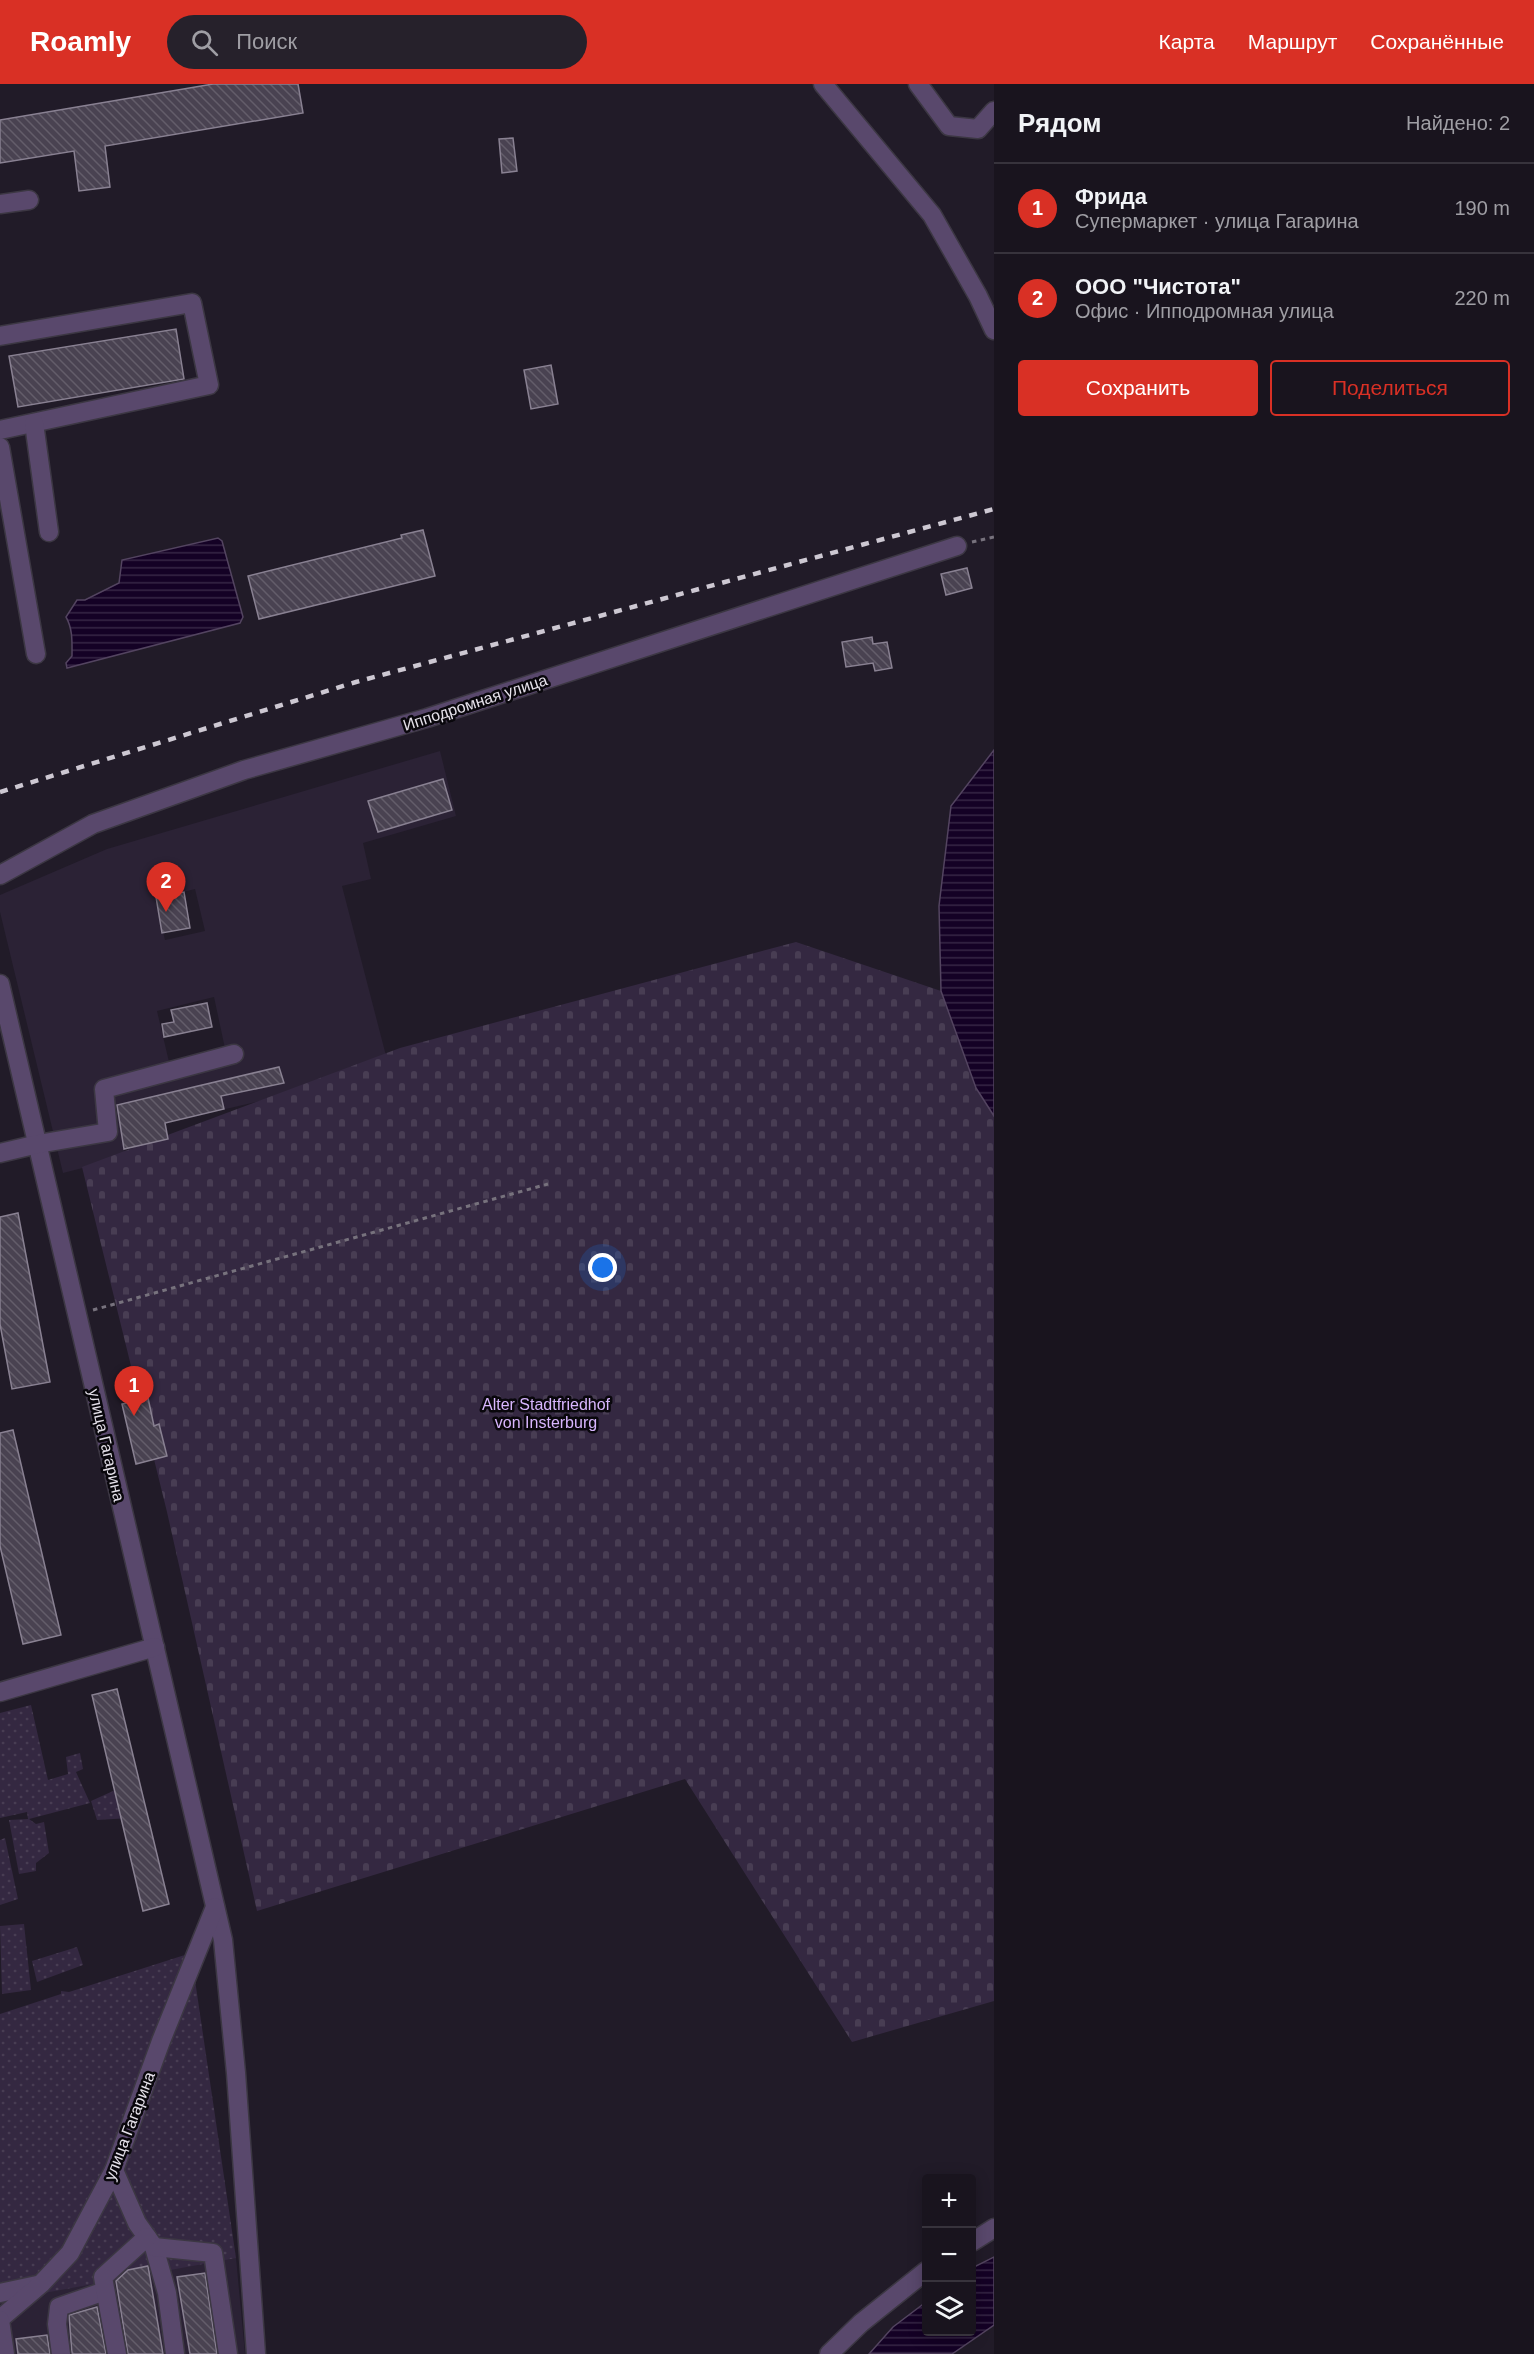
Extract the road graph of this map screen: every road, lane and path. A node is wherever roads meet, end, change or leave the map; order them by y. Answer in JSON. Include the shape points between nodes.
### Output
{"nodes":[{"id":1,"x":823,"y":84,"type":"edge"},
{"id":2,"x":918,"y":84,"type":"edge"},
{"id":3,"x":994,"y":111,"type":"edge"},
{"id":4,"x":29,"y":200,"type":"dead end"},
{"id":5,"x":0,"y":204,"type":"edge"},
{"id":6,"x":994,"y":330,"type":"edge"},
{"id":7,"x":0,"y":336,"type":"edge"},
{"id":8,"x":34,"y":423,"type":"junction"},
{"id":9,"x":0,"y":430,"type":"edge"},
{"id":10,"x":0,"y":447,"type":"edge"},
{"id":11,"x":49,"y":532,"type":"dead end"},
{"id":12,"x":994,"y":537,"type":"edge"},
{"id":13,"x":957,"y":546,"type":"joint"},
{"id":14,"x":36,"y":654,"type":"dead end"},
{"id":15,"x":0,"y":875,"type":"edge"},
{"id":16,"x":0,"y":984,"type":"edge"},
{"id":17,"x":234,"y":1054,"type":"dead end"},
{"id":18,"x":38,"y":1144,"type":"junction"},
{"id":19,"x":0,"y":1153,"type":"edge"},
{"id":20,"x":548,"y":1184,"type":"dead end"},
{"id":21,"x":77,"y":1315,"type":"junction"},
{"id":22,"x":155,"y":1647,"type":"junction"},
{"id":23,"x":0,"y":1692,"type":"edge"},
{"id":24,"x":215,"y":1907,"type":"junction"},
{"id":25,"x":114,"y":2170,"type":"junction"},
{"id":26,"x":994,"y":2228,"type":"edge"},
{"id":27,"x":976,"y":2239,"type":"edge"},
{"id":28,"x":151,"y":2242,"type":"junction"},
{"id":29,"x":922,"y":2275,"type":"edge"},
{"id":30,"x":44,"y":2281,"type":"junction"},
{"id":31,"x":105,"y":2291,"type":"junction"},
{"id":32,"x":0,"y":2293,"type":"edge"},
{"id":33,"x":59,"y":2307,"type":"junction"},
{"id":34,"x":0,"y":2319,"type":"edge"},
{"id":35,"x":5,"y":2354,"type":"edge"},
{"id":36,"x":61,"y":2354,"type":"edge"},
{"id":37,"x":117,"y":2354,"type":"edge"},
{"id":38,"x":175,"y":2354,"type":"edge"},
{"id":39,"x":228,"y":2354,"type":"edge"},
{"id":40,"x":256,"y":2354,"type":"edge"},
{"id":41,"x":829,"y":2354,"type":"edge"}],
"edges":[{"from":1,"to":6,"type":"street","via":[[932,215]]},
{"from":2,"to":3,"type":"street","via":[[949,126],[978,129]]},
{"from":4,"to":5,"type":"street"},
{"from":7,"to":8,"type":"street","via":[[192,303],[209,385]]},
{"from":8,"to":9,"type":"street"},
{"from":8,"to":11,"type":"street"},
{"from":10,"to":14,"type":"street"},
{"from":12,"to":13,"type":"path"},
{"from":13,"to":15,"type":"street","name":"Ипподромная улица","via":[[427,718],[244,770],[93,824]]},
{"from":16,"to":18,"type":"street","name":"улица Гагарина"},
{"from":17,"to":18,"type":"street","via":[[104,1089],[108,1132]]},
{"from":18,"to":19,"type":"street"},
{"from":18,"to":21,"type":"street","name":"улица Гагарина"},
{"from":20,"to":21,"type":"path"},
{"from":21,"to":22,"type":"street","name":"улица Гагарина"},
{"from":22,"to":23,"type":"street"},
{"from":22,"to":24,"type":"street","name":"улица Гагарина"},
{"from":24,"to":25,"type":"street","name":"улица Гагарина"},
{"from":24,"to":40,"type":"street","name":"улица Гагарина","via":[[223,1940],[236,2073]]},
{"from":25,"to":28,"type":"street","via":[[137,2223]]},
{"from":25,"to":30,"type":"street","name":"улица Гагарина","via":[[70,2253]]},
{"from":26,"to":27,"type":"street"},
{"from":28,"to":31,"type":"street","via":[[103,2277]]},
{"from":28,"to":38,"type":"street","via":[[167,2293]]},
{"from":28,"to":39,"type":"street","via":[[213,2253]]},
{"from":29,"to":41,"type":"street"},
{"from":30,"to":32,"type":"street"},
{"from":30,"to":33,"type":"street"},
{"from":30,"to":34,"type":"street","name":"улица Гагарина"},
{"from":31,"to":33,"type":"street"},
{"from":31,"to":37,"type":"street"},
{"from":33,"to":36,"type":"street"},
{"from":34,"to":35,"type":"street"}]}
